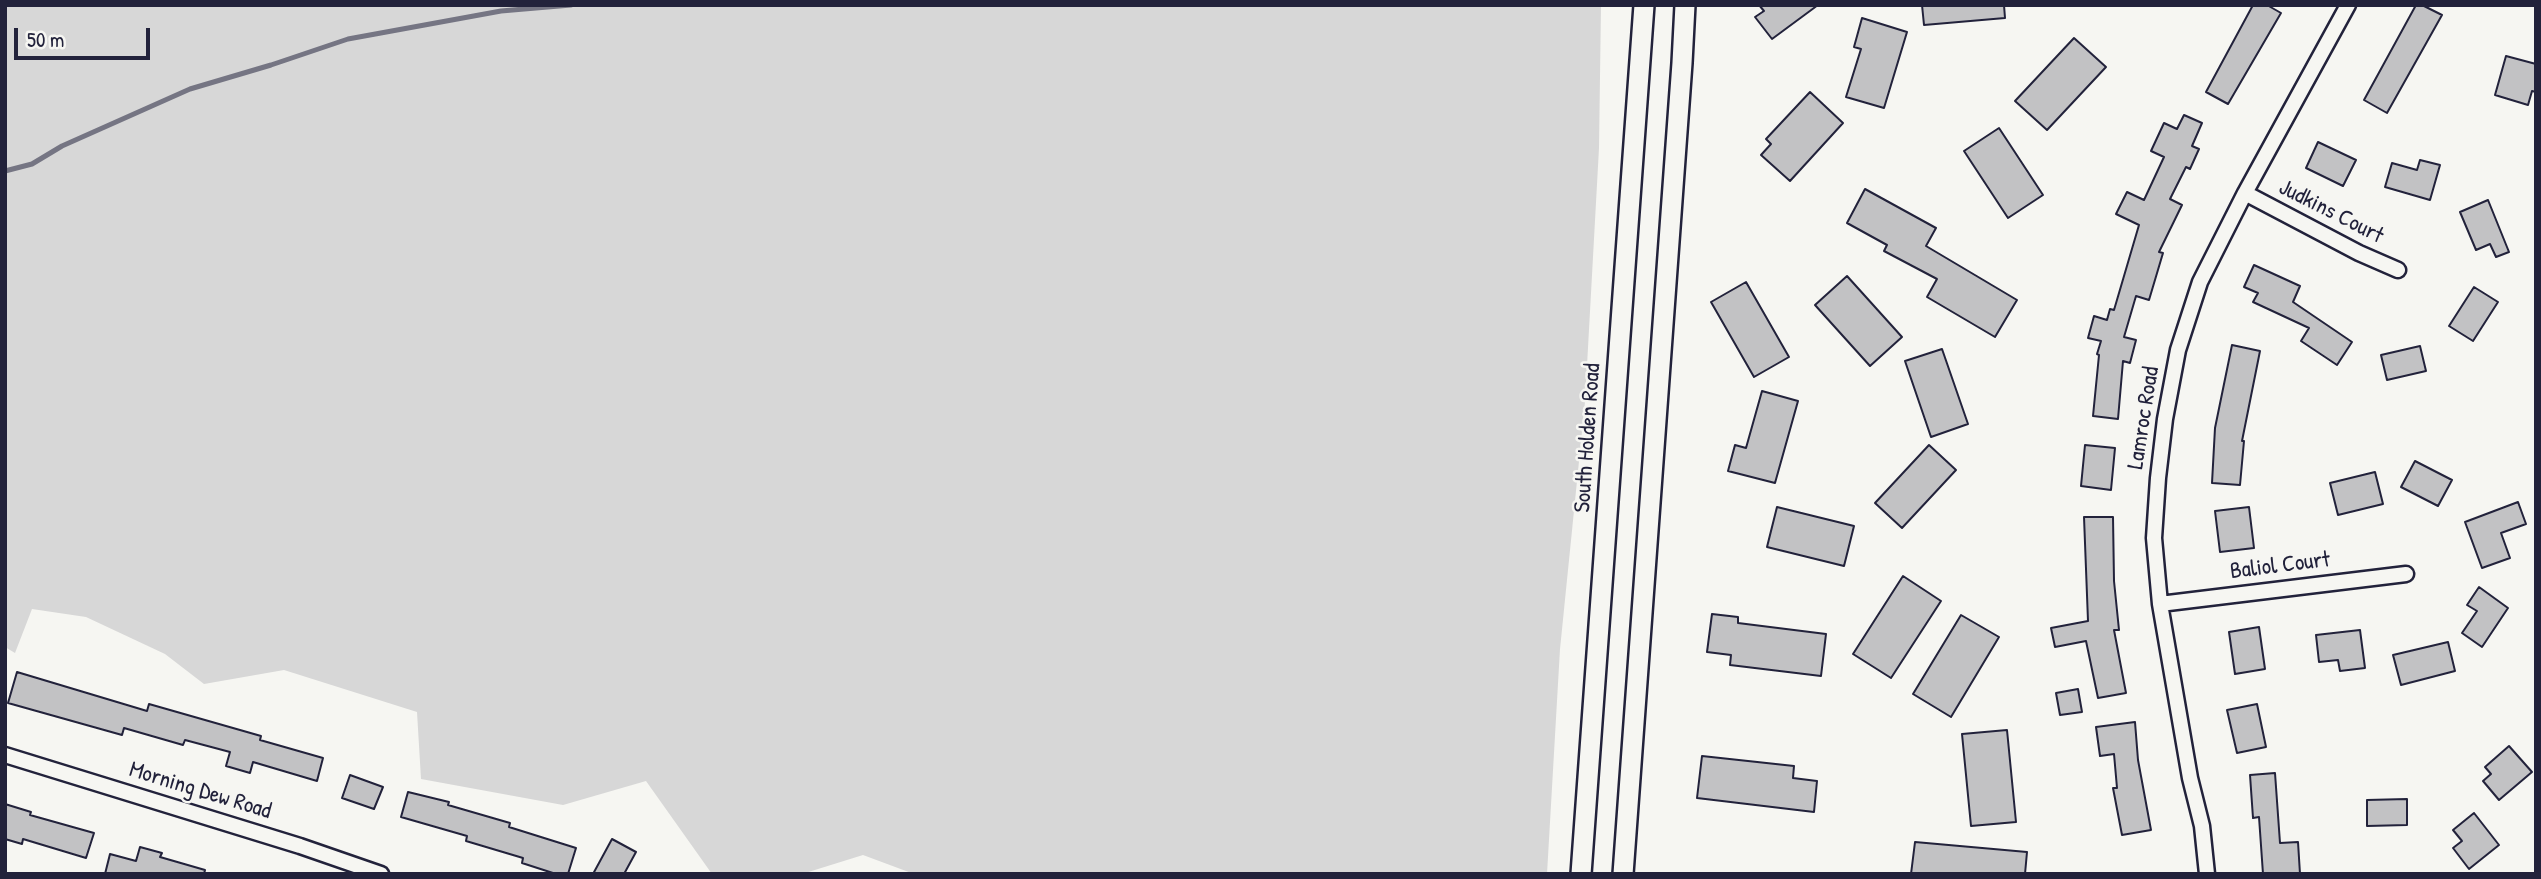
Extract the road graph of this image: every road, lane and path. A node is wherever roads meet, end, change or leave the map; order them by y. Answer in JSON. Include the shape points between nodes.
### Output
{"nodes":[{"id":1,"x":1644,"y":5,"type":"edge"},
{"id":2,"x":1685,"y":5,"type":"edge"},
{"id":3,"x":2348,"y":5,"type":"edge"},
{"id":4,"x":2245,"y":193,"type":"junction"},
{"id":5,"x":2398,"y":270,"type":"dead end"},
{"id":6,"x":2406,"y":574,"type":"dead end"},
{"id":7,"x":2160,"y":604,"type":"junction"},
{"id":8,"x":5,"y":755,"type":"edge"},
{"id":9,"x":381,"y":874,"type":"edge"},
{"id":10,"x":1581,"y":874,"type":"edge"},
{"id":11,"x":1623,"y":874,"type":"edge"},
{"id":12,"x":2207,"y":874,"type":"edge"}],
"edges":[{"from":1,"to":10,"type":"main road","name":"South Holden Road"},
{"from":2,"to":11,"type":"main road"},
{"from":3,"to":4,"type":"street","name":"Lamroc Road"},
{"from":4,"to":5,"type":"street","name":"Judkins Court"},
{"from":4,"to":7,"type":"street","name":"Lamroc Road","via":[[2200,282],[2178,350],[2157,490],[2154,538]]},
{"from":6,"to":7,"type":"street","name":"Baliol Court"},
{"from":7,"to":12,"type":"street","name":"Lamroc Road"},
{"from":8,"to":9,"type":"street","name":"Morning Dew Road"}]}
